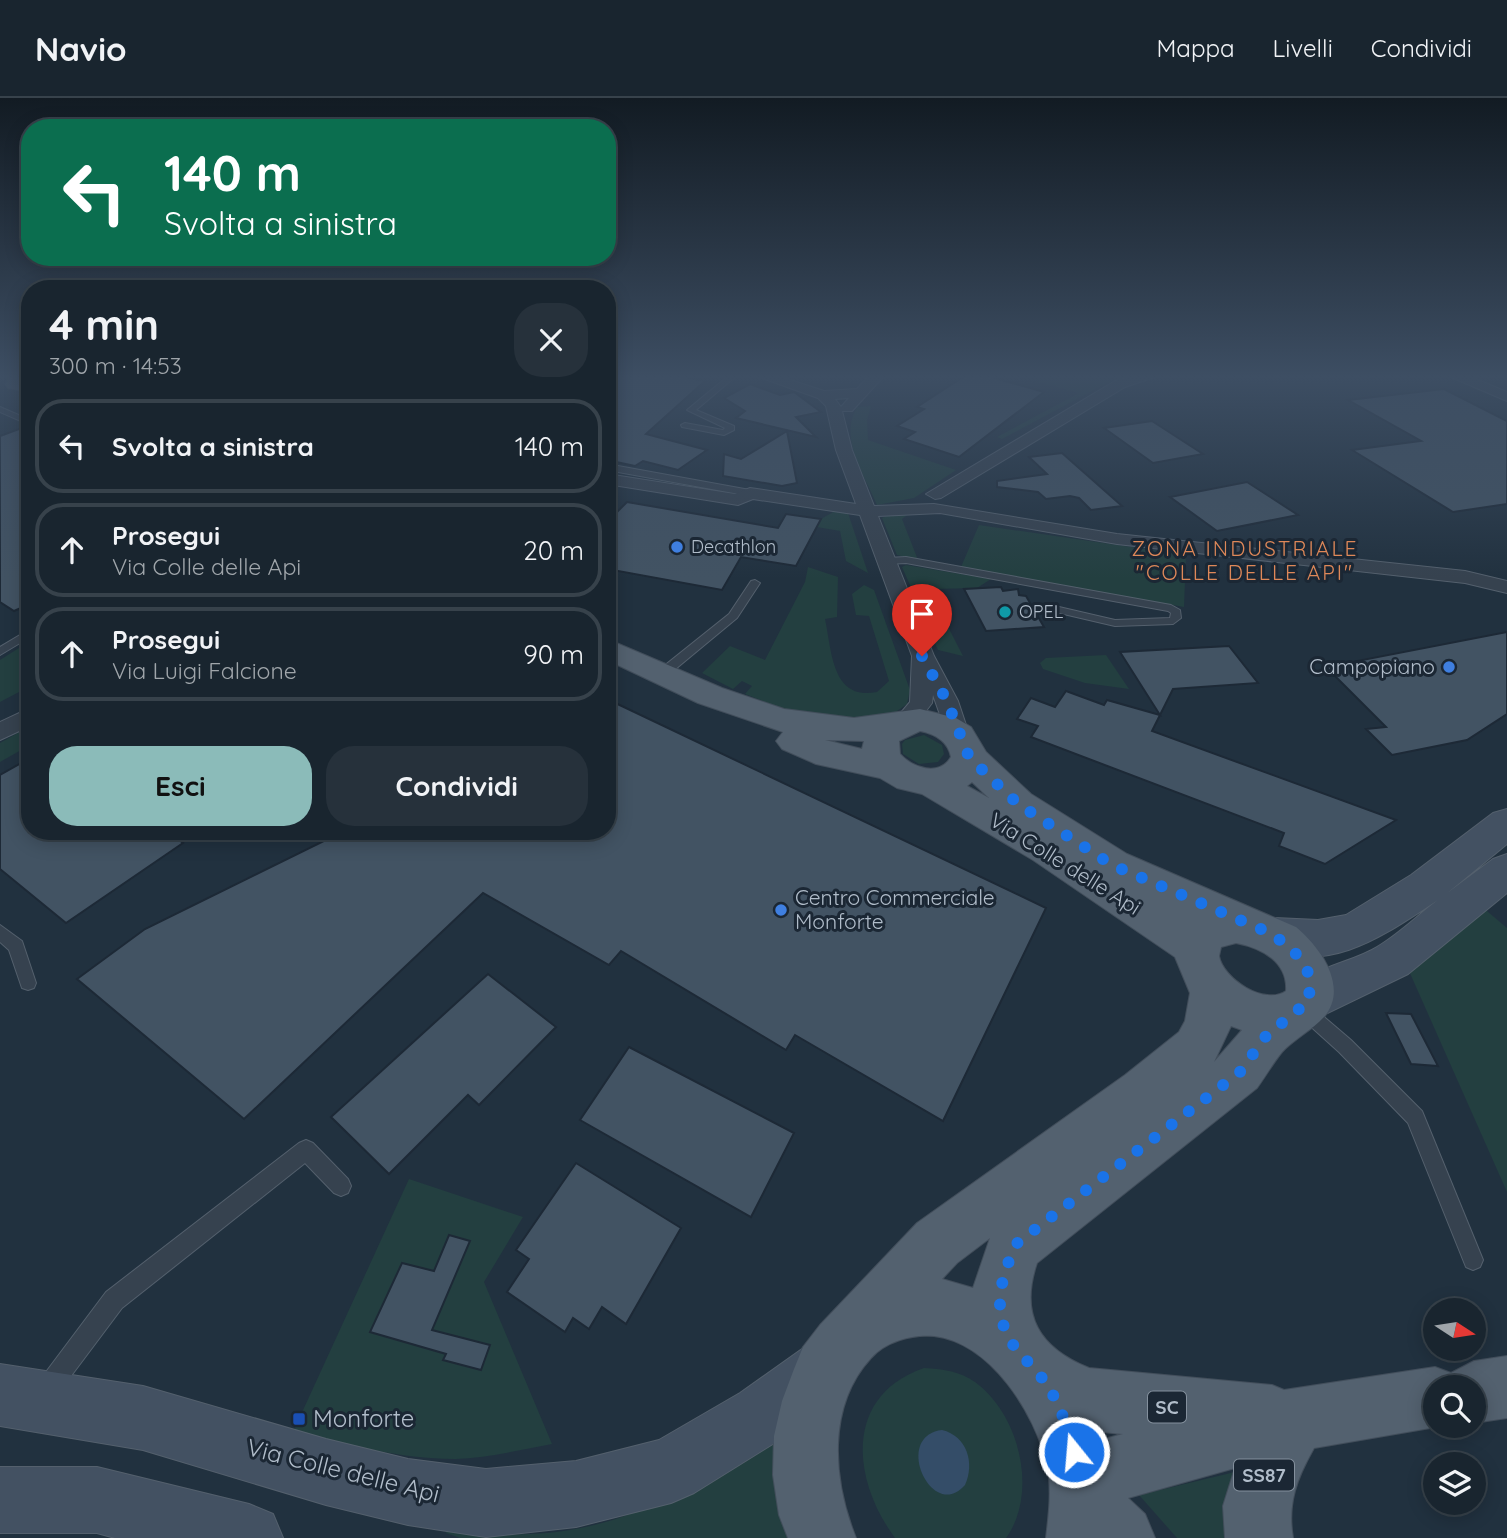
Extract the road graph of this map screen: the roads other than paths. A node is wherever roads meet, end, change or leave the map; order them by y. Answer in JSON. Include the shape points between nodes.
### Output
{"nodes":[{"id":1,"x":843,"y":444,"type":"edge"},
{"id":2,"x":1029,"y":444,"type":"edge"},
{"id":3,"x":616,"y":469,"type":"edge"},
{"id":4,"x":616,"y":481,"type":"edge"},
{"id":5,"x":750,"y":493,"type":"junction"},
{"id":6,"x":946,"y":499,"type":"junction"},
{"id":7,"x":868,"y":511,"type":"junction"},
{"id":8,"x":887,"y":561,"type":"junction"},
{"id":9,"x":755,"y":583,"type":"dead end"},
{"id":10,"x":1507,"y":587,"type":"edge"},
{"id":11,"x":1059,"y":610,"type":"dead end"},
{"id":12,"x":21,"y":638,"type":"edge"},
{"id":13,"x":0,"y":652,"type":"edge"},
{"id":14,"x":616,"y":652,"type":"edge"},
{"id":15,"x":922,"y":656,"type":"junction"},
{"id":16,"x":663,"y":673,"type":"junction"},
{"id":17,"x":745,"y":711,"type":"junction"},
{"id":18,"x":21,"y":721,"type":"edge"},
{"id":19,"x":899,"y":724,"type":"junction"},
{"id":20,"x":0,"y":732,"type":"edge"},
{"id":21,"x":963,"y":745,"type":"junction"},
{"id":22,"x":888,"y":767,"type":"junction"},
{"id":23,"x":930,"y":782,"type":"junction"},
{"id":24,"x":1507,"y":823,"type":"edge"},
{"id":25,"x":1496,"y":884,"type":"edge"},
{"id":26,"x":1260,"y":931,"type":"junction"},
{"id":27,"x":0,"y":932,"type":"edge"},
{"id":28,"x":1205,"y":968,"type":"junction"},
{"id":29,"x":28,"y":983,"type":"dead end"},
{"id":30,"x":1301,"y":1008,"type":"junction"},
{"id":31,"x":341,"y":1186,"type":"dead end"},
{"id":32,"x":1474,"y":1260,"type":"dead end"},
{"id":33,"x":843,"y":1349,"type":"junction"},
{"id":34,"x":1028,"y":1362,"type":"junction"},
{"id":35,"x":1507,"y":1387,"type":"edge"},
{"id":36,"x":1486,"y":1390,"type":"edge"},
{"id":37,"x":18,"y":1399,"type":"edge"},
{"id":38,"x":1423,"y":1400,"type":"edge"},
{"id":39,"x":1295,"y":1419,"type":"junction"},
{"id":40,"x":0,"y":1500,"type":"edge"},
{"id":41,"x":1091,"y":1514,"type":"edge"},
{"id":42,"x":249,"y":1538,"type":"edge"},
{"id":43,"x":822,"y":1538,"type":"edge"},
{"id":44,"x":1259,"y":1538,"type":"edge"}],
"edges":[{"from":1,"to":7,"type":"street"},
{"from":2,"to":6,"type":"street"},
{"from":3,"to":5,"type":"lane"},
{"from":4,"to":5,"type":"street","via":[[738,500]]},
{"from":5,"to":7,"type":"street"},
{"from":6,"to":7,"type":"street"},
{"from":6,"to":10,"type":"street","via":[[1020,523],[1117,539],[1465,577]]},
{"from":7,"to":8,"type":"street"},
{"from":8,"to":11,"type":"lane","via":[[905,560],[1171,608],[1176,618],[1115,623]]},
{"from":8,"to":15,"type":"street"},
{"from":9,"to":16,"type":"lane","via":[[733,617]]},
{"from":12,"to":13,"type":"lane"},
{"from":14,"to":16,"type":"main road"},
{"from":15,"to":19,"type":"street","via":[[921,703]]},
{"from":15,"to":21,"type":"street","via":[[947,701]]},
{"from":16,"to":17,"type":"main road"},
{"from":17,"to":19,"type":"main road","via":[[813,729],[860,732]]},
{"from":17,"to":22,"type":"main road","via":[[775,733],[829,755]]},
{"from":18,"to":20,"type":"street"},
{"from":19,"to":21,"type":"main road","via":[[933,722]]},
{"from":19,"to":22,"type":"main road","via":[[883,735],[878,745]]},
{"from":21,"to":23,"type":"main road","via":[[957,775]]},
{"from":21,"to":26,"type":"main road","name":"Via Colle delle Api","via":[[1018,804],[1112,865]]},
{"from":22,"to":23,"type":"main road","via":[[915,781]]},
{"from":23,"to":28,"type":"main road","name":"Via Colle delle Api","via":[[1047,849]]},
{"from":24,"to":26,"type":"main road","via":[[1426,887],[1355,932],[1318,938]]},
{"from":25,"to":30,"type":"main road","via":[[1392,961],[1354,976]]},
{"from":26,"to":28,"type":"main road","via":[[1228,924],[1213,928],[1202,936]]},
{"from":26,"to":30,"type":"main road","via":[[1293,950],[1306,967],[1312,985]]},
{"from":27,"to":29,"type":"lane","via":[[16,946]]},
{"from":28,"to":30,"type":"main road","via":[[1231,1003],[1252,1013],[1274,1017]]},
{"from":28,"to":33,"type":"main road","via":[[1208,1026],[1196,1048],[1143,1093],[937,1243]]},
{"from":30,"to":32,"type":"lane","via":[[1415,1117]]},
{"from":30,"to":34,"type":"main road","via":[[1266,1036],[1240,1072],[1016,1244],[1001,1278],[1001,1318]]},
{"from":31,"to":37,"type":"lane","via":[[306,1150],[114,1300]]},
{"from":33,"to":34,"type":"main road","via":[[895,1310],[934,1307],[974,1318]]},
{"from":33,"to":37,"type":"main road","name":"Via Colle delle Api","via":[[762,1415],[671,1470],[576,1494],[486,1503],[408,1492],[326,1472],[143,1418]]},
{"from":33,"to":43,"type":"main road","via":[[813,1401],[806,1436],[806,1475]]},
{"from":34,"to":39,"type":"main road","number":"SC","via":[[1089,1399]]},
{"from":34,"to":41,"type":"main road","via":[[1068,1426]]},
{"from":35,"to":36,"type":"main road"},
{"from":38,"to":39,"type":"main road","number":"SC"},
{"from":39,"to":41,"type":"main road","number":"SC"},
{"from":39,"to":44,"type":"main road","number":"SS87","via":[[1262,1477],[1256,1525]]},
{"from":40,"to":42,"type":"main road","via":[[97,1500]]}]}
